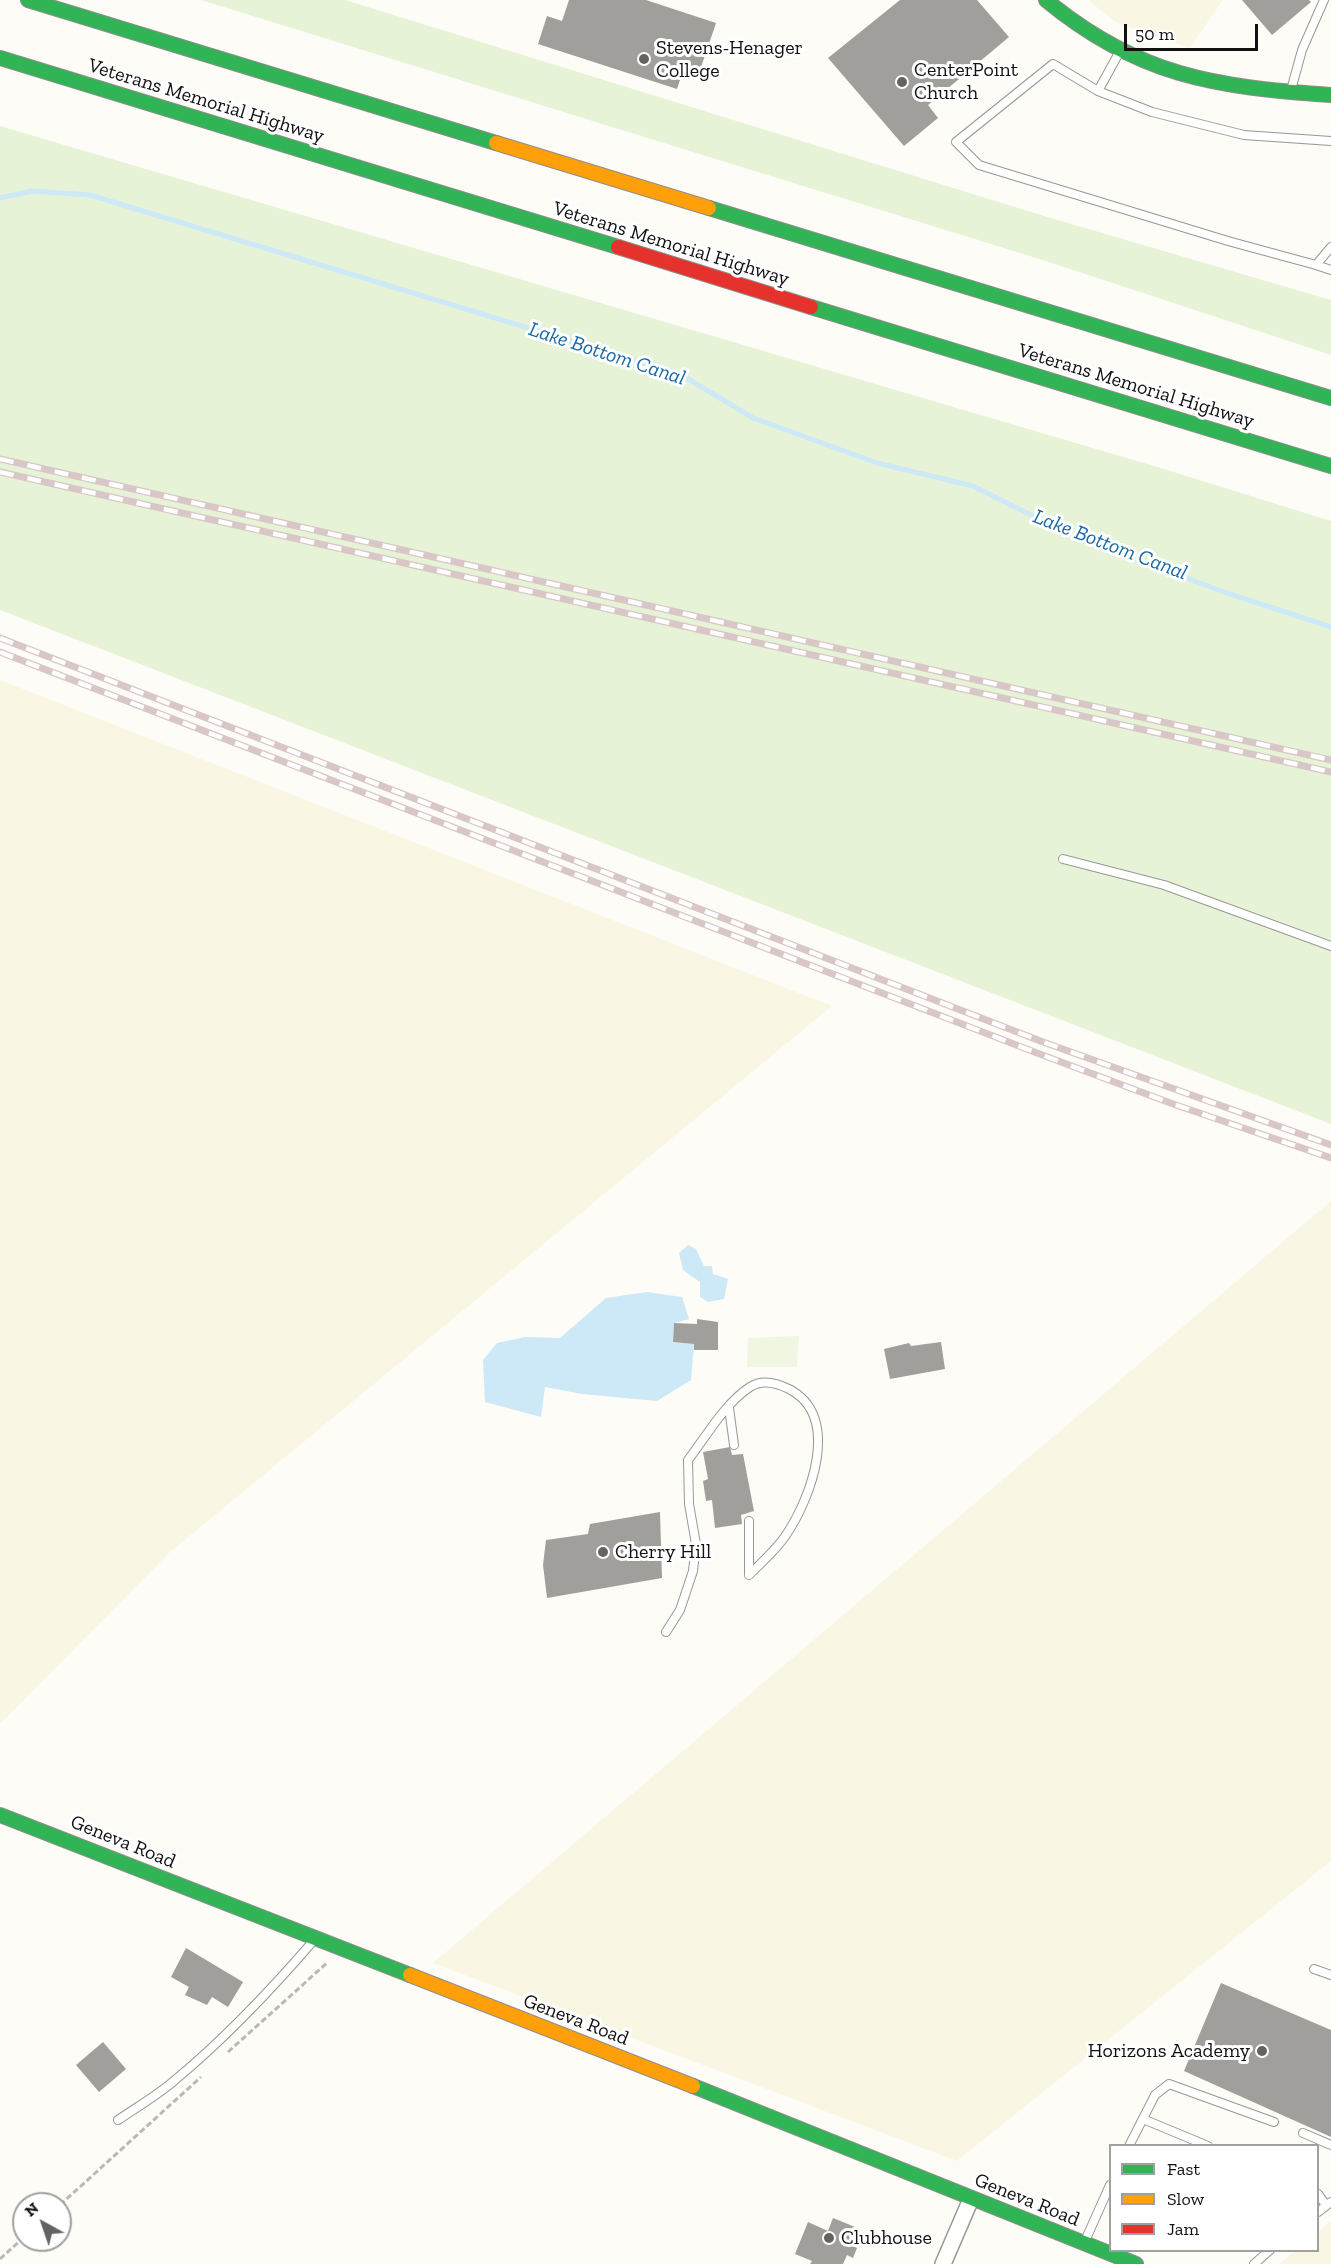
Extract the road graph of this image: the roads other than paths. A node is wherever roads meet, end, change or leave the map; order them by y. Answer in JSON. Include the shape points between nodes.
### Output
{"nodes":[{"id":1,"x":28,"y":0,"type":"edge"},
{"id":2,"x":51,"y":0,"type":"edge"},
{"id":3,"x":1046,"y":0,"type":"edge"},
{"id":4,"x":1324,"y":0,"type":"edge"},
{"id":5,"x":103,"y":23,"type":"junction"},
{"id":6,"x":1120,"y":50,"type":"junction"},
{"id":7,"x":0,"y":58,"type":"edge"},
{"id":8,"x":1098,"y":91,"type":"junction"},
{"id":9,"x":1291,"y":91,"type":"junction"},
{"id":10,"x":1331,"y":95,"type":"edge"},
{"id":11,"x":1331,"y":141,"type":"edge"},
{"id":12,"x":1331,"y":247,"type":"edge"},
{"id":13,"x":1316,"y":265,"type":"junction"},
{"id":14,"x":1331,"y":270,"type":"edge"},
{"id":15,"x":1331,"y":398,"type":"edge"},
{"id":16,"x":1331,"y":466,"type":"edge"},
{"id":17,"x":1063,"y":859,"type":"dead end"},
{"id":18,"x":1331,"y":946,"type":"edge"},
{"id":19,"x":729,"y":1408,"type":"junction"},
{"id":20,"x":735,"y":1445,"type":"dead end"},
{"id":21,"x":749,"y":1521,"type":"dead end"},
{"id":22,"x":666,"y":1632,"type":"dead end"},
{"id":23,"x":0,"y":1815,"type":"edge"},
{"id":24,"x":315,"y":1939,"type":"junction"},
{"id":25,"x":1314,"y":1969,"type":"dead end"},
{"id":26,"x":1331,"y":1975,"type":"edge"},
{"id":27,"x":1143,"y":2119,"type":"junction"},
{"id":28,"x":118,"y":2120,"type":"dead end"},
{"id":29,"x":1274,"y":2122,"type":"dead end"},
{"id":30,"x":1303,"y":2133,"type":"dead end"},
{"id":31,"x":1130,"y":2144,"type":"edge"},
{"id":32,"x":1206,"y":2144,"type":"edge"},
{"id":33,"x":1331,"y":2145,"type":"edge"},
{"id":34,"x":1109,"y":2187,"type":"edge"},
{"id":35,"x":970,"y":2199,"type":"junction"},
{"id":36,"x":1084,"y":2243,"type":"junction"},
{"id":37,"x":1268,"y":2252,"type":"edge"},
{"id":38,"x":943,"y":2264,"type":"edge"},
{"id":39,"x":1136,"y":2264,"type":"edge"},
{"id":40,"x":1254,"y":2264,"type":"edge"}],
"edges":[{"from":1,"to":5,"type":"main road"},
{"from":2,"to":5,"type":"main road"},
{"from":3,"to":6,"type":"main road","via":[[1061,14]]},
{"from":4,"to":9,"type":"lane","via":[[1302,50]]},
{"from":5,"to":15,"type":"main road"},
{"from":6,"to":8,"type":"lane"},
{"from":6,"to":9,"type":"main road","via":[[1150,66],[1226,86]]},
{"from":7,"to":16,"type":"main road","name":"Veterans Memorial Highway"},
{"from":8,"to":11,"type":"lane","via":[[1152,112],[1244,135]]},
{"from":8,"to":13,"type":"lane","via":[[1053,64],[956,142],[979,165]]},
{"from":9,"to":10,"type":"main road"},
{"from":12,"to":13,"type":"lane"},
{"from":13,"to":14,"type":"lane"},
{"from":17,"to":18,"type":"lane","via":[[1164,885]]},
{"from":19,"to":20,"type":"lane"},
{"from":19,"to":21,"type":"lane","via":[[752,1386],[771,1382],[790,1390],[817,1419],[818,1452],[808,1494],[785,1536],[749,1575]]},
{"from":19,"to":22,"type":"lane","via":[[688,1460],[689,1504],[696,1544],[693,1571],[680,1610]]},
{"from":23,"to":24,"type":"main road","name":"Geneva Road"},
{"from":24,"to":28,"type":"lane","via":[[221,2040],[173,2082]]},
{"from":24,"to":35,"type":"main road","name":"Geneva Road","via":[[852,2148]]},
{"from":25,"to":26,"type":"lane"},
{"from":27,"to":29,"type":"lane","via":[[1155,2094],[1169,2084]]},
{"from":27,"to":31,"type":"lane"},
{"from":27,"to":32,"type":"lane"},
{"from":30,"to":33,"type":"lane"},
{"from":34,"to":36,"type":"lane"},
{"from":35,"to":36,"type":"main road","name":"Geneva Road"},
{"from":35,"to":38,"type":"street"},
{"from":36,"to":39,"type":"main road","name":"Geneva Road"},
{"from":37,"to":40,"type":"lane"}]}
